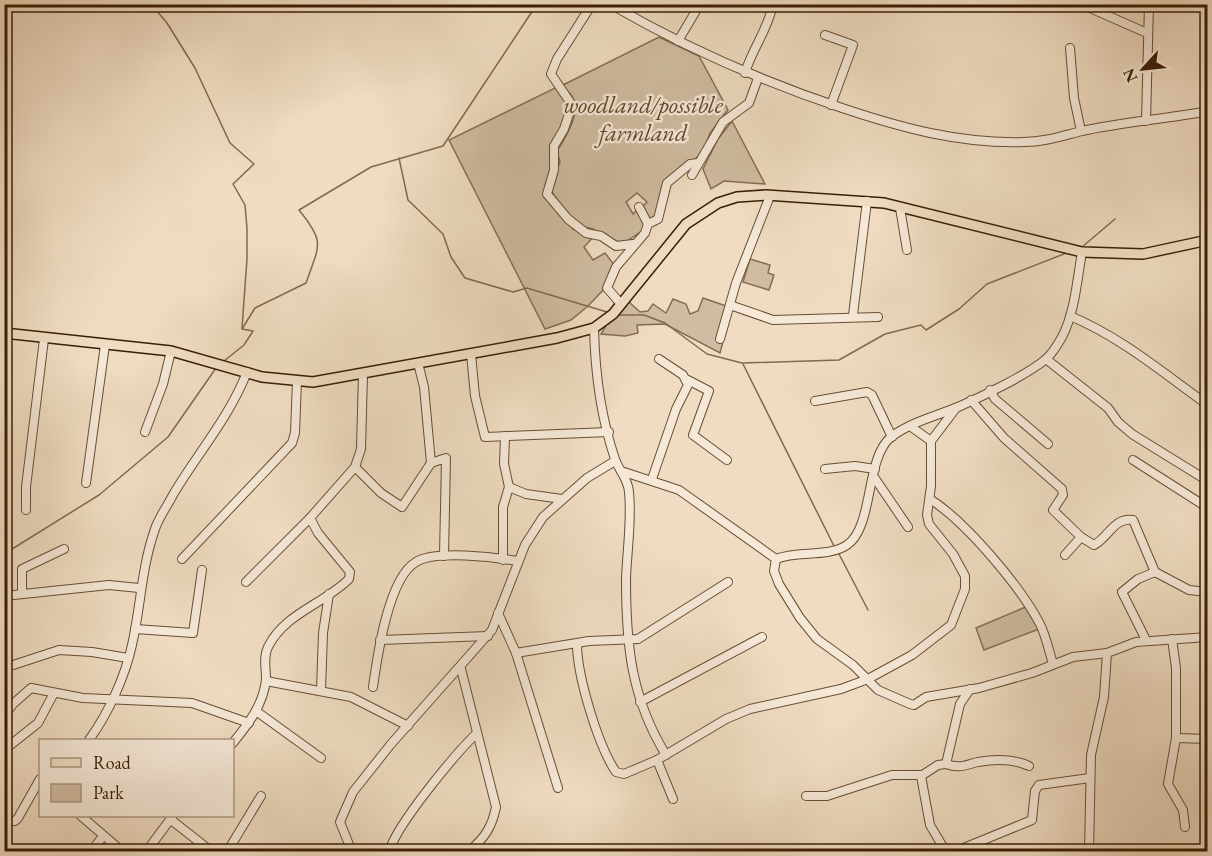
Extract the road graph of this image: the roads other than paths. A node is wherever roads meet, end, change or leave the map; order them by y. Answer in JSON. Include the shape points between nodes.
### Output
{"nodes":[{"id":1,"x":592,"y":4,"type":"edge"},
{"id":2,"x":610,"y":4,"type":"edge"},
{"id":3,"x":700,"y":4,"type":"edge"},
{"id":4,"x":773,"y":4,"type":"edge"},
{"id":5,"x":1082,"y":4,"type":"edge"},
{"id":6,"x":1149,"y":4,"type":"edge"},
{"id":7,"x":1147,"y":33,"type":"junction"},
{"id":8,"x":825,"y":35,"type":"dead end"},
{"id":9,"x":678,"y":41,"type":"junction"},
{"id":10,"x":1070,"y":48,"type":"dead end"},
{"id":11,"x":745,"y":73,"type":"junction"},
{"id":12,"x":758,"y":78,"type":"junction"},
{"id":13,"x":831,"y":105,"type":"junction"},
{"id":14,"x":1208,"y":111,"type":"edge"},
{"id":15,"x":1146,"y":121,"type":"junction"},
{"id":16,"x":1081,"y":131,"type":"junction"},
{"id":17,"x":698,"y":163,"type":"junction"},
{"id":18,"x":692,"y":175,"type":"dead end"},
{"id":19,"x":770,"y":195,"type":"junction"},
{"id":20,"x":867,"y":201,"type":"junction"},
{"id":21,"x":639,"y":207,"type":"dead end"},
{"id":22,"x":900,"y":208,"type":"junction"},
{"id":23,"x":648,"y":224,"type":"junction"},
{"id":24,"x":1208,"y":240,"type":"edge"},
{"id":25,"x":633,"y":244,"type":"junction"},
{"id":26,"x":908,"y":250,"type":"dead end"},
{"id":27,"x":1083,"y":252,"type":"junction"},
{"id":28,"x":621,"y":304,"type":"junction"},
{"id":29,"x":730,"y":305,"type":"junction"},
{"id":30,"x":853,"y":315,"type":"junction"},
{"id":31,"x":878,"y":316,"type":"dead end"},
{"id":32,"x":1070,"y":316,"type":"junction"},
{"id":33,"x":594,"y":328,"type":"junction"},
{"id":34,"x":4,"y":333,"type":"edge"},
{"id":35,"x":44,"y":339,"type":"junction"},
{"id":36,"x":720,"y":339,"type":"dead end"},
{"id":37,"x":105,"y":345,"type":"junction"},
{"id":38,"x":171,"y":351,"type":"junction"},
{"id":39,"x":471,"y":354,"type":"junction"},
{"id":40,"x":659,"y":359,"type":"dead end"},
{"id":41,"x":1046,"y":359,"type":"junction"},
{"id":42,"x":418,"y":363,"type":"junction"},
{"id":43,"x":247,"y":372,"type":"junction"},
{"id":44,"x":363,"y":374,"type":"junction"},
{"id":45,"x":688,"y":380,"type":"junction"},
{"id":46,"x":297,"y":381,"type":"junction"},
{"id":47,"x":990,"y":390,"type":"junction"},
{"id":48,"x":971,"y":400,"type":"junction"},
{"id":49,"x":815,"y":401,"type":"dead end"},
{"id":50,"x":1208,"y":405,"type":"edge"},
{"id":51,"x":956,"y":408,"type":"junction"},
{"id":52,"x":910,"y":426,"type":"junction"},
{"id":53,"x":146,"y":432,"type":"dead end"},
{"id":54,"x":609,"y":432,"type":"junction"},
{"id":55,"x":505,"y":436,"type":"junction"},
{"id":56,"x":892,"y":437,"type":"junction"},
{"id":57,"x":931,"y":441,"type":"junction"},
{"id":58,"x":1048,"y":444,"type":"dead end"},
{"id":59,"x":726,"y":460,"type":"dead end"},
{"id":60,"x":1133,"y":460,"type":"dead end"},
{"id":61,"x":615,"y":461,"type":"junction"},
{"id":62,"x":431,"y":463,"type":"junction"},
{"id":63,"x":355,"y":467,"type":"junction"},
{"id":64,"x":825,"y":469,"type":"dead end"},
{"id":65,"x":624,"y":472,"type":"junction"},
{"id":66,"x":875,"y":473,"type":"junction"},
{"id":67,"x":652,"y":479,"type":"junction"},
{"id":68,"x":1208,"y":481,"type":"edge"},
{"id":69,"x":86,"y":483,"type":"dead end"},
{"id":70,"x":509,"y":487,"type":"junction"},
{"id":71,"x":562,"y":499,"type":"junction"},
{"id":72,"x":930,"y":499,"type":"junction"},
{"id":73,"x":1207,"y":507,"type":"edge"},
{"id":74,"x":26,"y":510,"type":"dead end"},
{"id":75,"x":310,"y":518,"type":"junction"},
{"id":76,"x":908,"y":527,"type":"dead end"},
{"id":77,"x":1081,"y":537,"type":"junction"},
{"id":78,"x":64,"y":549,"type":"dead end"},
{"id":79,"x":1065,"y":555,"type":"dead end"},
{"id":80,"x":444,"y":556,"type":"junction"},
{"id":81,"x":183,"y":559,"type":"dead end"},
{"id":82,"x":776,"y":559,"type":"junction"},
{"id":83,"x":503,"y":560,"type":"junction"},
{"id":84,"x":517,"y":561,"type":"junction"},
{"id":85,"x":202,"y":570,"type":"dead end"},
{"id":86,"x":1155,"y":572,"type":"junction"},
{"id":87,"x":246,"y":582,"type":"dead end"},
{"id":88,"x":728,"y":582,"type":"dead end"},
{"id":89,"x":139,"y":588,"type":"junction"},
{"id":90,"x":1208,"y":592,"type":"edge"},
{"id":91,"x":22,"y":594,"type":"junction"},
{"id":92,"x":329,"y":594,"type":"junction"},
{"id":93,"x":4,"y":596,"type":"edge"},
{"id":94,"x":498,"y":613,"type":"junction"},
{"id":95,"x":135,"y":629,"type":"junction"},
{"id":96,"x":488,"y":636,"type":"junction"},
{"id":97,"x":762,"y":637,"type":"dead end"},
{"id":98,"x":1208,"y":637,"type":"edge"},
{"id":99,"x":1172,"y":639,"type":"junction"},
{"id":100,"x":380,"y":640,"type":"junction"},
{"id":101,"x":629,"y":640,"type":"junction"},
{"id":102,"x":1146,"y":640,"type":"junction"},
{"id":103,"x":577,"y":644,"type":"junction"},
{"id":104,"x":1107,"y":652,"type":"junction"},
{"id":105,"x":516,"y":653,"type":"junction"},
{"id":106,"x":128,"y":658,"type":"junction"},
{"id":107,"x":1053,"y":664,"type":"junction"},
{"id":108,"x":4,"y":668,"type":"edge"},
{"id":109,"x":461,"y":669,"type":"junction"},
{"id":110,"x":868,"y":680,"type":"junction"},
{"id":111,"x":266,"y":681,"type":"junction"},
{"id":112,"x":373,"y":687,"type":"dead end"},
{"id":113,"x":970,"y":689,"type":"junction"},
{"id":114,"x":321,"y":690,"type":"junction"},
{"id":115,"x":54,"y":693,"type":"junction"},
{"id":116,"x":950,"y":693,"type":"junction"},
{"id":117,"x":112,"y":700,"type":"junction"},
{"id":118,"x":640,"y":702,"type":"junction"},
{"id":119,"x":960,"y":704,"type":"junction"},
{"id":120,"x":256,"y":711,"type":"junction"},
{"id":121,"x":4,"y":716,"type":"edge"},
{"id":122,"x":249,"y":723,"type":"junction"},
{"id":123,"x":408,"y":726,"type":"junction"},
{"id":124,"x":477,"y":733,"type":"junction"},
{"id":125,"x":1176,"y":738,"type":"junction"},
{"id":126,"x":90,"y":739,"type":"edge"},
{"id":127,"x":1208,"y":739,"type":"edge"},
{"id":128,"x":234,"y":742,"type":"edge"},
{"id":129,"x":4,"y":750,"type":"edge"},
{"id":130,"x":666,"y":755,"type":"junction"},
{"id":131,"x":321,"y":758,"type":"dead end"},
{"id":132,"x":657,"y":760,"type":"junction"},
{"id":133,"x":946,"y":764,"type":"junction"},
{"id":134,"x":1029,"y":766,"type":"dead end"},
{"id":135,"x":921,"y":775,"type":"junction"},
{"id":136,"x":1090,"y":778,"type":"junction"},
{"id":137,"x":39,"y":784,"type":"edge"},
{"id":138,"x":558,"y":788,"type":"dead end"},
{"id":139,"x":261,"y":796,"type":"dead end"},
{"id":140,"x":806,"y":796,"type":"dead end"},
{"id":141,"x":673,"y":799,"type":"dead end"},
{"id":142,"x":86,"y":817,"type":"edge"},
{"id":143,"x":172,"y":817,"type":"edge"},
{"id":144,"x":4,"y":822,"type":"edge"},
{"id":145,"x":1185,"y":827,"type":"dead end"},
{"id":146,"x":104,"y":836,"type":"junction"},
{"id":147,"x":91,"y":852,"type":"edge"},
{"id":148,"x":123,"y":852,"type":"edge"},
{"id":149,"x":146,"y":852,"type":"edge"},
{"id":150,"x":212,"y":852,"type":"edge"},
{"id":151,"x":227,"y":852,"type":"edge"},
{"id":152,"x":352,"y":852,"type":"edge"},
{"id":153,"x":389,"y":852,"type":"edge"},
{"id":154,"x":468,"y":852,"type":"edge"},
{"id":155,"x":946,"y":852,"type":"edge"},
{"id":156,"x":954,"y":852,"type":"edge"},
{"id":157,"x":1089,"y":852,"type":"edge"}],
"edges":[{"from":1,"to":25,"type":"street","via":[[551,74],[572,105],[554,146],[554,170],[547,194],[586,233],[601,236],[616,246]]},
{"from":2,"to":9,"type":"street"},
{"from":3,"to":9,"type":"street"},
{"from":4,"to":11,"type":"street"},
{"from":5,"to":7,"type":"street"},
{"from":6,"to":7,"type":"street"},
{"from":7,"to":15,"type":"street"},
{"from":8,"to":13,"type":"street","via":[[853,45]]},
{"from":9,"to":11,"type":"street"},
{"from":10,"to":16,"type":"street"},
{"from":11,"to":12,"type":"street"},
{"from":12,"to":13,"type":"street"},
{"from":12,"to":17,"type":"street","via":[[749,103],[723,122]]},
{"from":13,"to":16,"type":"street","via":[[903,128],[957,139],[1024,142]]},
{"from":14,"to":15,"type":"street"},
{"from":15,"to":16,"type":"street"},
{"from":17,"to":18,"type":"street"},
{"from":17,"to":23,"type":"street","via":[[690,164],[667,183],[658,219]]},
{"from":19,"to":20,"type":"main road"},
{"from":19,"to":28,"type":"main road","via":[[737,197],[698,215],[660,254]]},
{"from":19,"to":29,"type":"street"},
{"from":20,"to":22,"type":"main road"},
{"from":20,"to":30,"type":"street"},
{"from":21,"to":23,"type":"street"},
{"from":22,"to":26,"type":"street"},
{"from":22,"to":27,"type":"main road"},
{"from":23,"to":25,"type":"street"},
{"from":24,"to":27,"type":"main road","via":[[1143,254]]},
{"from":25,"to":28,"type":"street","via":[[607,288]]},
{"from":27,"to":32,"type":"street"},
{"from":28,"to":33,"type":"main road"},
{"from":29,"to":30,"type":"street","via":[[773,320]]},
{"from":29,"to":36,"type":"street"},
{"from":30,"to":31,"type":"street"},
{"from":32,"to":41,"type":"street","via":[[1063,335]]},
{"from":32,"to":50,"type":"street","via":[[1126,345]]},
{"from":33,"to":39,"type":"main road"},
{"from":33,"to":54,"type":"street","via":[[595,363]]},
{"from":34,"to":35,"type":"main road"},
{"from":35,"to":37,"type":"main road"},
{"from":35,"to":74,"type":"street"},
{"from":37,"to":38,"type":"main road"},
{"from":37,"to":69,"type":"street"},
{"from":38,"to":43,"type":"main road"},
{"from":38,"to":53,"type":"street"},
{"from":39,"to":42,"type":"main road"},
{"from":39,"to":55,"type":"street","via":[[484,435]]},
{"from":40,"to":45,"type":"street"},
{"from":41,"to":47,"type":"street"},
{"from":41,"to":68,"type":"street","via":[[1108,408],[1132,434]]},
{"from":42,"to":44,"type":"main road"},
{"from":42,"to":62,"type":"street"},
{"from":43,"to":46,"type":"main road"},
{"from":43,"to":89,"type":"street","via":[[230,409],[155,528]]},
{"from":44,"to":46,"type":"main road"},
{"from":44,"to":63,"type":"street","via":[[361,448]]},
{"from":45,"to":59,"type":"street","via":[[709,391],[693,435]]},
{"from":45,"to":67,"type":"street"},
{"from":46,"to":81,"type":"street","via":[[292,443]]},
{"from":47,"to":48,"type":"street"},
{"from":47,"to":58,"type":"street","via":[[994,399]]},
{"from":48,"to":51,"type":"street"},
{"from":48,"to":77,"type":"street","via":[[1004,438],[1062,489],[1063,495],[1053,510]]},
{"from":49,"to":56,"type":"street","via":[[867,392]]},
{"from":51,"to":52,"type":"street"},
{"from":51,"to":57,"type":"street"},
{"from":52,"to":56,"type":"street"},
{"from":52,"to":57,"type":"street"},
{"from":54,"to":55,"type":"street"},
{"from":54,"to":61,"type":"street"},
{"from":55,"to":70,"type":"street","via":[[504,464]]},
{"from":56,"to":66,"type":"street","via":[[884,445]]},
{"from":57,"to":72,"type":"street"},
{"from":60,"to":73,"type":"street"},
{"from":61,"to":65,"type":"street"},
{"from":61,"to":71,"type":"street","via":[[586,478]]},
{"from":62,"to":63,"type":"street","via":[[402,507]]},
{"from":62,"to":80,"type":"street","via":[[446,458]]},
{"from":63,"to":75,"type":"street"},
{"from":64,"to":66,"type":"street","via":[[864,466]]},
{"from":65,"to":67,"type":"street"},
{"from":65,"to":101,"type":"street","via":[[630,502],[626,580]]},
{"from":66,"to":76,"type":"street"},
{"from":66,"to":82,"type":"street","via":[[860,527],[850,543],[836,550],[789,554]]},
{"from":67,"to":82,"type":"street","via":[[697,500]]},
{"from":70,"to":71,"type":"street","via":[[526,494]]},
{"from":70,"to":83,"type":"street","via":[[503,507]]},
{"from":71,"to":84,"type":"street","via":[[533,530]]},
{"from":72,"to":107,"type":"street","via":[[963,527],[1029,605]]},
{"from":72,"to":110,"type":"street","via":[[929,524],[960,567],[964,590],[950,628]]},
{"from":75,"to":87,"type":"street"},
{"from":75,"to":92,"type":"street","via":[[350,572],[349,579]]},
{"from":77,"to":79,"type":"street"},
{"from":77,"to":86,"type":"street","via":[[1094,545],[1114,525],[1133,520]]},
{"from":78,"to":91,"type":"street","via":[[22,569]]},
{"from":80,"to":83,"type":"street"},
{"from":80,"to":100,"type":"street","via":[[410,566],[391,604]]},
{"from":82,"to":110,"type":"street","via":[[774,571],[800,618],[818,639]]},
{"from":83,"to":84,"type":"street"},
{"from":84,"to":94,"type":"street"},
{"from":85,"to":95,"type":"street","via":[[193,633]]},
{"from":86,"to":90,"type":"street","via":[[1188,590]]},
{"from":86,"to":102,"type":"street","via":[[1122,592]]},
{"from":88,"to":101,"type":"street","via":[[648,634]]},
{"from":89,"to":91,"type":"street","via":[[104,585]]},
{"from":89,"to":95,"type":"street"},
{"from":91,"to":93,"type":"street"},
{"from":92,"to":111,"type":"street","via":[[275,634],[266,649]]},
{"from":92,"to":114,"type":"street"},
{"from":94,"to":96,"type":"street"},
{"from":94,"to":105,"type":"street"},
{"from":95,"to":106,"type":"street"},
{"from":96,"to":100,"type":"street"},
{"from":96,"to":109,"type":"street"},
{"from":97,"to":118,"type":"street"},
{"from":98,"to":99,"type":"street"},
{"from":99,"to":102,"type":"street"},
{"from":99,"to":125,"type":"street"},
{"from":100,"to":112,"type":"street"},
{"from":101,"to":103,"type":"street"},
{"from":101,"to":118,"type":"street"},
{"from":102,"to":104,"type":"street"},
{"from":103,"to":105,"type":"street"},
{"from":103,"to":132,"type":"street","via":[[588,700],[615,772],[624,774]]},
{"from":104,"to":107,"type":"street"},
{"from":104,"to":136,"type":"street","via":[[1104,697]]},
{"from":105,"to":138,"type":"street"},
{"from":106,"to":108,"type":"street","via":[[59,650]]},
{"from":106,"to":117,"type":"street"},
{"from":107,"to":113,"type":"street"},
{"from":109,"to":123,"type":"street"},
{"from":109,"to":124,"type":"street"},
{"from":110,"to":116,"type":"street","via":[[884,694],[914,705],[926,697]]},
{"from":110,"to":130,"type":"street","via":[[750,709]]},
{"from":111,"to":114,"type":"street"},
{"from":111,"to":120,"type":"street"},
{"from":113,"to":116,"type":"street"},
{"from":113,"to":119,"type":"street"},
{"from":114,"to":123,"type":"street","via":[[351,697]]},
{"from":115,"to":117,"type":"street"},
{"from":115,"to":121,"type":"street","via":[[30,688]]},
{"from":115,"to":129,"type":"street","via":[[38,723]]},
{"from":116,"to":119,"type":"street"},
{"from":117,"to":122,"type":"street","via":[[192,703]]},
{"from":117,"to":126,"type":"street"},
{"from":118,"to":130,"type":"street"},
{"from":119,"to":133,"type":"street"},
{"from":120,"to":122,"type":"street"},
{"from":120,"to":131,"type":"street"},
{"from":122,"to":128,"type":"street"},
{"from":123,"to":152,"type":"street","via":[[354,792],[342,815],[340,829]]},
{"from":124,"to":153,"type":"street","via":[[402,824]]},
{"from":124,"to":154,"type":"street","via":[[496,807],[492,825]]},
{"from":125,"to":127,"type":"street"},
{"from":125,"to":145,"type":"street","via":[[1168,784],[1183,810]]},
{"from":130,"to":132,"type":"street"},
{"from":132,"to":141,"type":"street"},
{"from":133,"to":134,"type":"street","via":[[959,769],[977,762],[1012,761]]},
{"from":133,"to":135,"type":"street"},
{"from":135,"to":140,"type":"street","via":[[892,775],[827,796]]},
{"from":135,"to":155,"type":"street","via":[[930,825]]},
{"from":136,"to":156,"type":"street","via":[[1039,785],[1032,820]]},
{"from":136,"to":157,"type":"street"},
{"from":137,"to":144,"type":"street","via":[[18,818]]},
{"from":139,"to":151,"type":"street"},
{"from":142,"to":146,"type":"street"},
{"from":143,"to":149,"type":"street"},
{"from":143,"to":150,"type":"street"},
{"from":146,"to":147,"type":"street"},
{"from":146,"to":148,"type":"street"}]}
